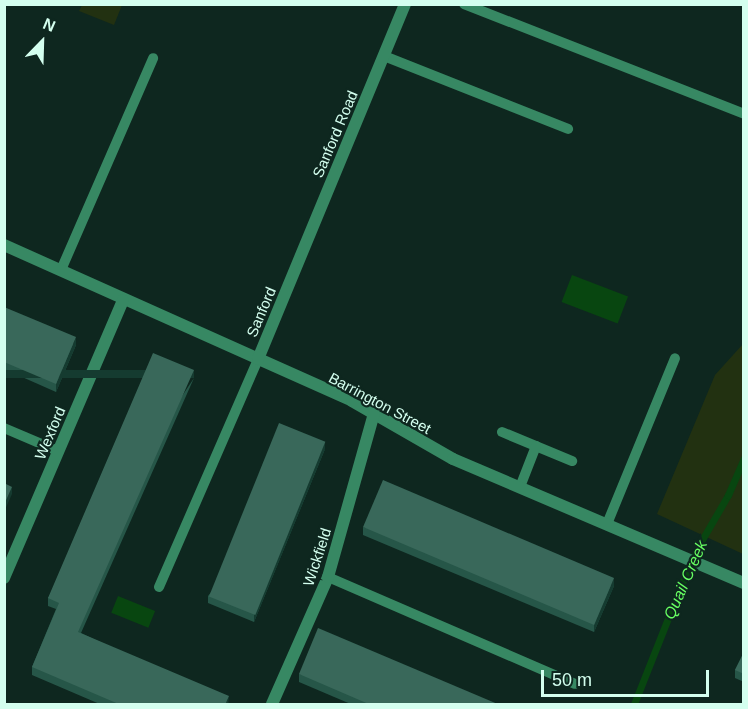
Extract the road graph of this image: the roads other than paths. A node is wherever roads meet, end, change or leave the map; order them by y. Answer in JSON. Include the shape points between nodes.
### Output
{"nodes":[{"id":1,"x":405,"y":4,"type":"edge"},
{"id":2,"x":464,"y":4,"type":"edge"},
{"id":3,"x":384,"y":56,"type":"junction"},
{"id":4,"x":153,"y":58,"type":"dead end"},
{"id":5,"x":744,"y":114,"type":"edge"},
{"id":6,"x":568,"y":129,"type":"dead end"},
{"id":7,"x":4,"y":245,"type":"edge"},
{"id":8,"x":61,"y":270,"type":"junction"},
{"id":9,"x":292,"y":276,"type":"joint"},
{"id":10,"x":123,"y":300,"type":"junction"},
{"id":11,"x":675,"y":358,"type":"dead end"},
{"id":12,"x":258,"y":359,"type":"junction"},
{"id":13,"x":374,"y":412,"type":"junction"},
{"id":14,"x":4,"y":428,"type":"edge"},
{"id":15,"x":502,"y":432,"type":"dead end"},
{"id":16,"x":536,"y":446,"type":"junction"},
{"id":17,"x":58,"y":452,"type":"junction"},
{"id":18,"x":572,"y":461,"type":"dead end"},
{"id":19,"x":520,"y":487,"type":"junction"},
{"id":20,"x":607,"y":524,"type":"junction"},
{"id":21,"x":328,"y":577,"type":"junction"},
{"id":22,"x":4,"y":578,"type":"edge"},
{"id":23,"x":741,"y":582,"type":"edge"},
{"id":24,"x":159,"y":587,"type":"dead end"},
{"id":25,"x":575,"y":684,"type":"dead end"},
{"id":26,"x":272,"y":705,"type":"edge"}],
"edges":[{"from":1,"to":3,"type":"street","name":"Sanford Road"},
{"from":2,"to":5,"type":"lane"},
{"from":3,"to":6,"type":"lane"},
{"from":3,"to":9,"type":"street","name":"Sanford Road"},
{"from":4,"to":8,"type":"lane"},
{"from":7,"to":8,"type":"street","name":"Barrington Street"},
{"from":8,"to":10,"type":"street","name":"Barrington Street"},
{"from":9,"to":12,"type":"street","name":"Sanford"},
{"from":10,"to":12,"type":"street","name":"Barrington Street"},
{"from":10,"to":17,"type":"street","name":"Wexford"},
{"from":11,"to":20,"type":"lane"},
{"from":12,"to":13,"type":"street","name":"Barrington Street"},
{"from":12,"to":24,"type":"lane"},
{"from":13,"to":19,"type":"street","name":"Barrington Street","via":[[453,459]]},
{"from":13,"to":21,"type":"street","name":"Wickfield"},
{"from":14,"to":17,"type":"lane"},
{"from":15,"to":16,"type":"lane"},
{"from":16,"to":18,"type":"lane"},
{"from":16,"to":19,"type":"lane"},
{"from":17,"to":22,"type":"street","name":"Wexford"},
{"from":19,"to":20,"type":"street","name":"Barrington Street"},
{"from":20,"to":23,"type":"street","name":"Barrington Street"},
{"from":21,"to":25,"type":"lane"},
{"from":21,"to":26,"type":"street","name":"Wickfield"}]}
